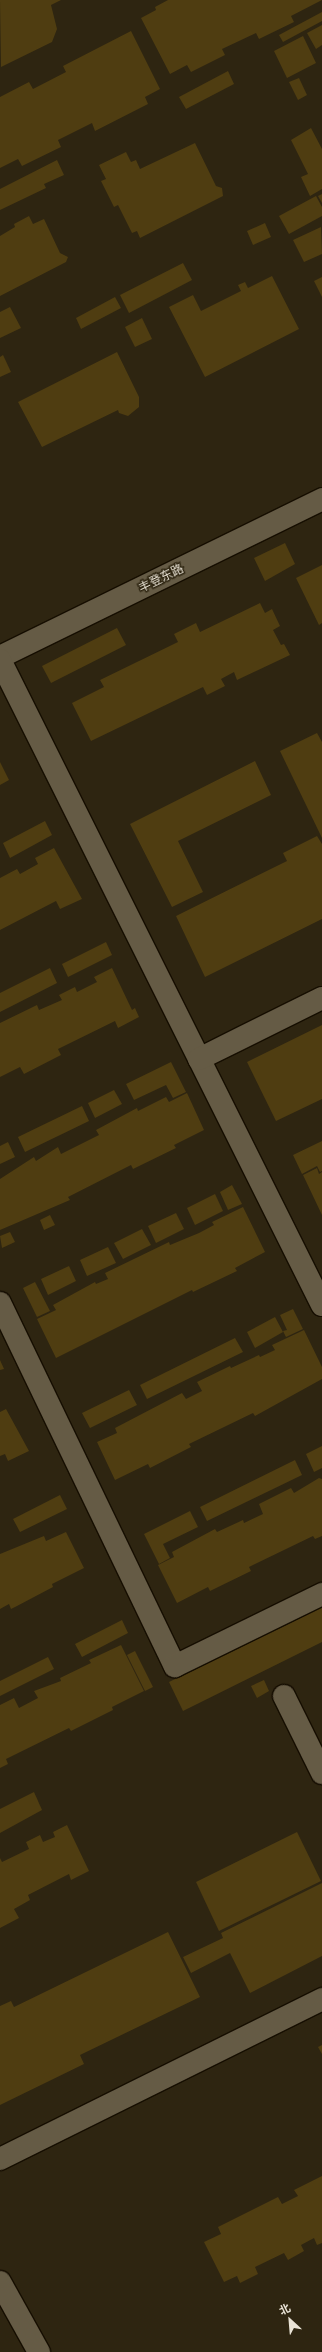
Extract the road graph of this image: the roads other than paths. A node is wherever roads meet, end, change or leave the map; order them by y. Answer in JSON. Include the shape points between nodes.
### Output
{"nodes":[{"id":1,"x":322,"y":498,"type":"edge"},
{"id":2,"x":0,"y":659,"type":"edge"},
{"id":3,"x":322,"y":998,"type":"edge"},
{"id":4,"x":199,"y":1059,"type":"junction"},
{"id":5,"x":0,"y":1303,"type":"edge"},
{"id":6,"x":322,"y":1305,"type":"edge"},
{"id":7,"x":322,"y":1594,"type":"edge"},
{"id":8,"x":284,"y":1696,"type":"dead end"},
{"id":9,"x":322,"y":1773,"type":"edge"},
{"id":10,"x":322,"y":1999,"type":"edge"},
{"id":11,"x":0,"y":2159,"type":"edge"},
{"id":12,"x":0,"y":2282,"type":"edge"},
{"id":13,"x":39,"y":2352,"type":"edge"}],
"edges":[{"from":1,"to":2,"type":"street","name":"丰登东路"},
{"from":2,"to":4,"type":"street"},
{"from":3,"to":4,"type":"street"},
{"from":4,"to":6,"type":"street"},
{"from":5,"to":7,"type":"street","via":[[175,1666]]},
{"from":8,"to":9,"type":"street"},
{"from":10,"to":11,"type":"street"},
{"from":12,"to":13,"type":"street"}]}
